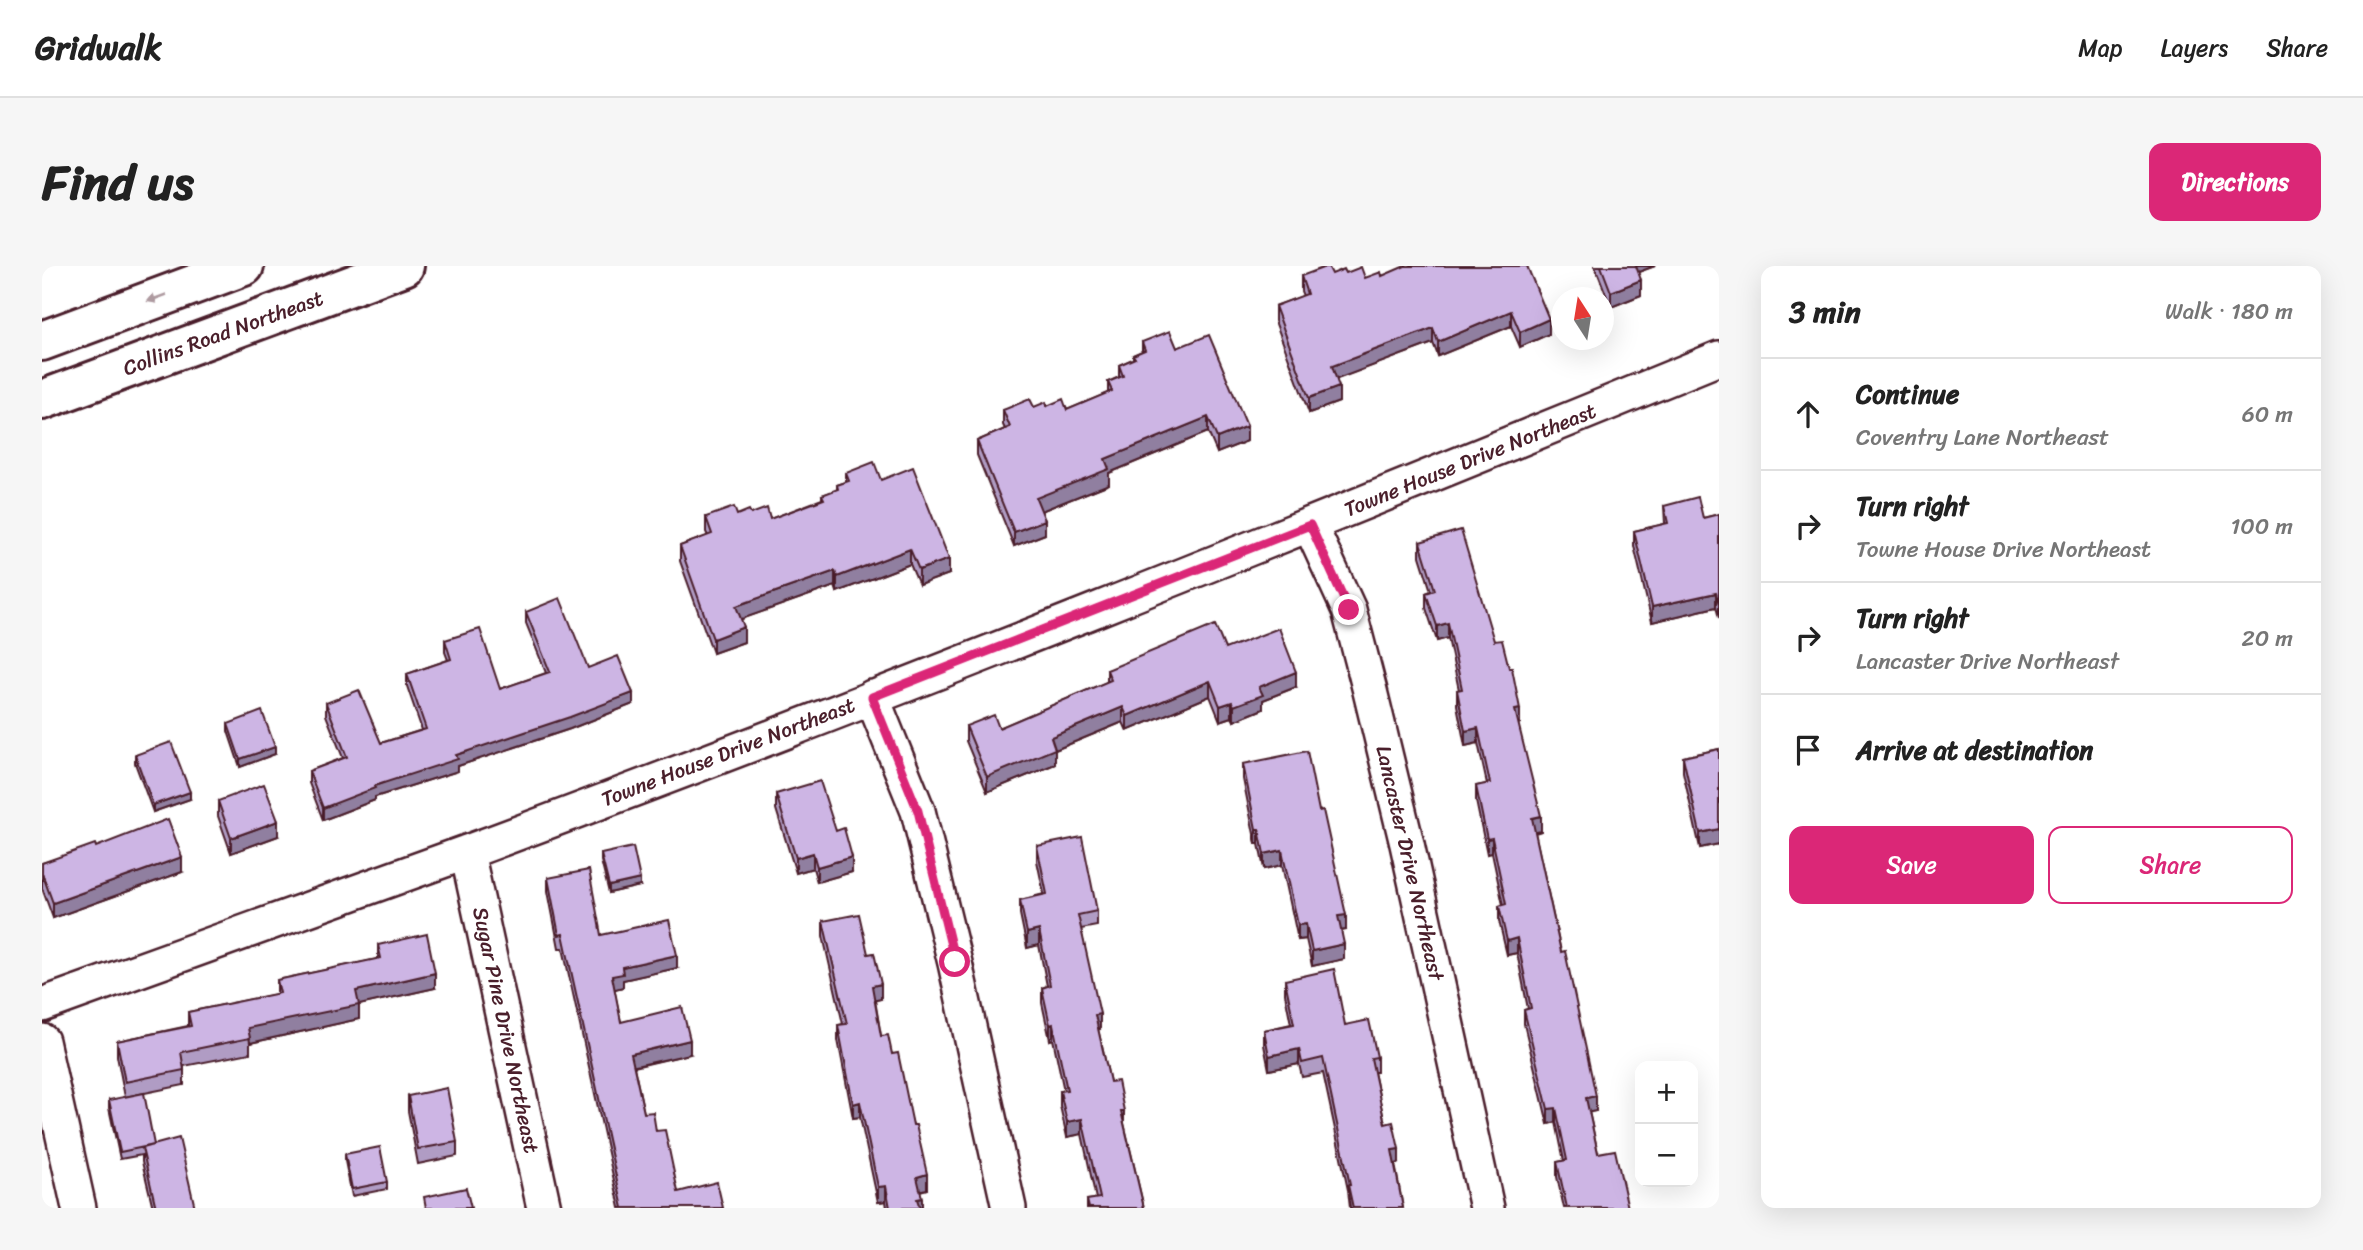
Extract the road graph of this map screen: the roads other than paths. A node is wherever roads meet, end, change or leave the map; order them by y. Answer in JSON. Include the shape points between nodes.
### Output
{"nodes":[{"id":1,"x":244,"y":266,"type":"edge"},
{"id":2,"x":404,"y":266,"type":"edge"},
{"id":3,"x":42,"y":341,"type":"edge"},
{"id":4,"x":1719,"y":358,"type":"edge"},
{"id":5,"x":42,"y":400,"type":"edge"},
{"id":6,"x":1310,"y":525,"type":"junction"},
{"id":7,"x":872,"y":697,"type":"junction"},
{"id":8,"x":467,"y":852,"type":"junction"},
{"id":9,"x":42,"y":1005,"type":"edge"},
{"id":10,"x":42,"y":1041,"type":"edge"},
{"id":11,"x":79,"y":1208,"type":"edge"},
{"id":12,"x":544,"y":1208,"type":"edge"},
{"id":13,"x":1009,"y":1208,"type":"edge"},
{"id":14,"x":1487,"y":1208,"type":"edge"}],
"edges":[{"from":1,"to":3,"type":"highway","one_way":true},
{"from":2,"to":5,"type":"highway","name":"Collins Road Northeast"},
{"from":4,"to":6,"type":"street","name":"Towne House Drive Northeast"},
{"from":6,"to":7,"type":"street","name":"Towne House Drive Northeast"},
{"from":6,"to":14,"type":"street","name":"Lancaster Drive Northeast","via":[[1349,610],[1407,844]]},
{"from":7,"to":8,"type":"street","name":"Towne House Drive Northeast"},
{"from":7,"to":13,"type":"street","via":[[918,811]]},
{"from":8,"to":9,"type":"street","name":"Towne House Drive Northeast"},
{"from":8,"to":12,"type":"street","name":"Sugar Pine Drive Northeast"},
{"from":10,"to":11,"type":"street"}]}
